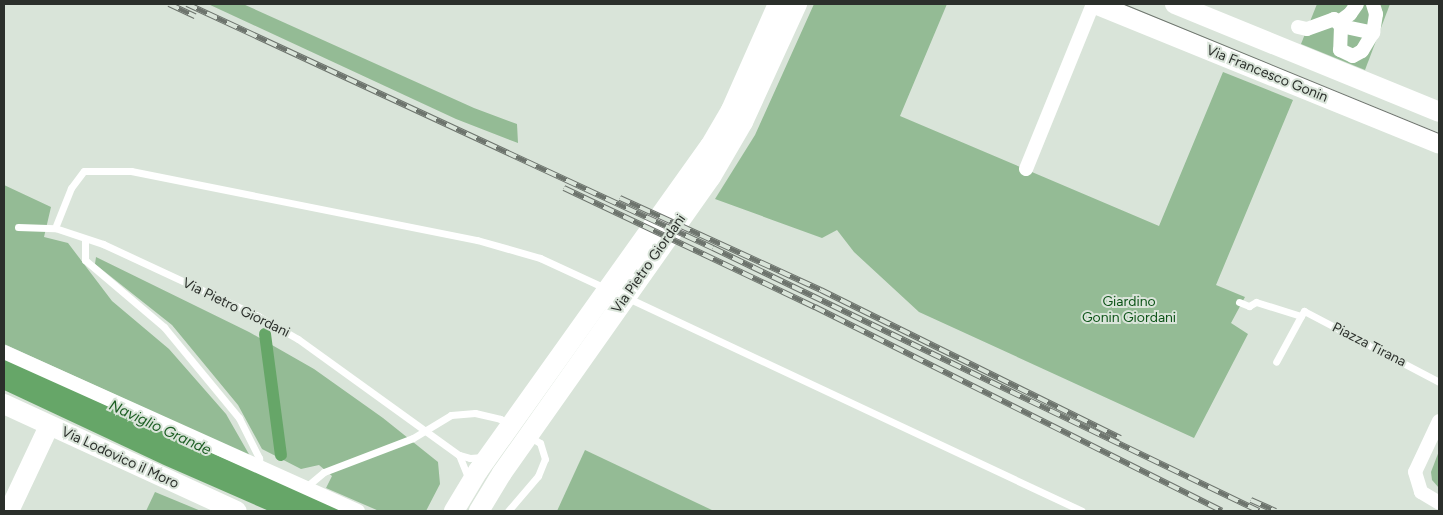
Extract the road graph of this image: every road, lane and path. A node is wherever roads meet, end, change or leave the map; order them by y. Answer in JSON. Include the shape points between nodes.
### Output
{"nodes":[{"id":1,"x":778,"y":4,"type":"edge"},
{"id":2,"x":797,"y":4,"type":"edge"},
{"id":3,"x":1094,"y":4,"type":"edge"},
{"id":4,"x":1175,"y":4,"type":"edge"},
{"id":5,"x":1357,"y":4,"type":"edge"},
{"id":6,"x":1373,"y":4,"type":"edge"},
{"id":7,"x":1340,"y":24,"type":"junction"},
{"id":8,"x":1298,"y":27,"type":"dead end"},
{"id":9,"x":1373,"y":33,"type":"junction"},
{"id":10,"x":1439,"y":112,"type":"edge"},
{"id":11,"x":1439,"y":144,"type":"edge"},
{"id":12,"x":717,"y":151,"type":"junction"},
{"id":13,"x":1026,"y":169,"type":"dead end"},
{"id":14,"x":18,"y":227,"type":"dead end"},
{"id":15,"x":55,"y":228,"type":"junction"},
{"id":16,"x":85,"y":239,"type":"junction"},
{"id":17,"x":1239,"y":302,"type":"dead end"},
{"id":18,"x":1301,"y":316,"type":"junction"},
{"id":19,"x":4,"y":352,"type":"edge"},
{"id":20,"x":1276,"y":362,"type":"dead end"},
{"id":21,"x":1439,"y":382,"type":"edge"},
{"id":22,"x":4,"y":404,"type":"edge"},
{"id":23,"x":1439,"y":422,"type":"edge"},
{"id":24,"x":49,"y":426,"type":"junction"},
{"id":25,"x":516,"y":428,"type":"dead end"},
{"id":26,"x":524,"y":433,"type":"dead end"},
{"id":27,"x":459,"y":454,"type":"junction"},
{"id":28,"x":490,"y":454,"type":"junction"},
{"id":29,"x":260,"y":468,"type":"junction"},
{"id":30,"x":468,"y":486,"type":"junction"},
{"id":31,"x":306,"y":487,"type":"junction"},
{"id":32,"x":1439,"y":503,"type":"edge"},
{"id":33,"x":9,"y":511,"type":"edge"},
{"id":34,"x":237,"y":511,"type":"edge"},
{"id":35,"x":358,"y":511,"type":"edge"},
{"id":36,"x":454,"y":511,"type":"edge"},
{"id":37,"x":479,"y":511,"type":"edge"},
{"id":38,"x":508,"y":511,"type":"edge"},
{"id":39,"x":1082,"y":511,"type":"edge"}],
"edges":[{"from":1,"to":12,"type":"main road","name":"Via Pietro Giordani"},
{"from":2,"to":12,"type":"main road","name":"Via Pietro Giordani","via":[[747,113]]},
{"from":3,"to":11,"type":"main road","name":"Via Francesco Gonin"},
{"from":3,"to":13,"type":"street","name":"Via Francesco Gonin"},
{"from":4,"to":10,"type":"main road"},
{"from":5,"to":7,"type":"street"},
{"from":6,"to":9,"type":"street","via":[[1376,14]]},
{"from":7,"to":8,"type":"street","via":[[1330,18],[1307,29]]},
{"from":7,"to":9,"type":"street"},
{"from":7,"to":9,"type":"street","via":[[1339,45],[1342,53],[1348,55],[1362,51]]},
{"from":12,"to":28,"type":"main road","name":"Via Pietro Giordani"},
{"from":12,"to":37,"type":"main road","name":"Via Pietro Giordani"},
{"from":14,"to":15,"type":"lane","name":"Via Pietro Giordani"},
{"from":15,"to":16,"type":"lane","name":"Via Pietro Giordani"},
{"from":15,"to":39,"type":"lane","via":[[77,177],[93,169],[131,171],[477,240],[540,258],[744,350]]},
{"from":16,"to":27,"type":"lane","name":"Via Pietro Giordani","via":[[104,244],[282,330]]},
{"from":16,"to":29,"type":"lane","via":[[85,260],[164,327],[239,418],[259,458]]},
{"from":17,"to":18,"type":"lane","via":[[1249,306],[1256,302]]},
{"from":18,"to":20,"type":"lane"},
{"from":18,"to":21,"type":"lane","name":"Piazza Tirana","via":[[1304,311]]},
{"from":19,"to":29,"type":"street"},
{"from":22,"to":24,"type":"main road","name":"Via Lodovico il Moro"},
{"from":23,"to":32,"type":"street","via":[[1414,472],[1421,492]]},
{"from":24,"to":33,"type":"main road"},
{"from":24,"to":34,"type":"main road","name":"Via Lodovico il Moro"},
{"from":25,"to":31,"type":"lane","via":[[500,418],[475,413],[452,415],[413,438],[324,472]]},
{"from":26,"to":38,"type":"lane","via":[[540,443],[545,459],[538,476]]},
{"from":27,"to":28,"type":"lane","via":[[477,458]]},
{"from":27,"to":30,"type":"lane","via":[[468,471]]},
{"from":28,"to":30,"type":"main road","name":"Via Pietro Giordani"},
{"from":29,"to":31,"type":"street"},
{"from":30,"to":36,"type":"main road","name":"Via Pietro Giordani"},
{"from":31,"to":35,"type":"street"}]}
